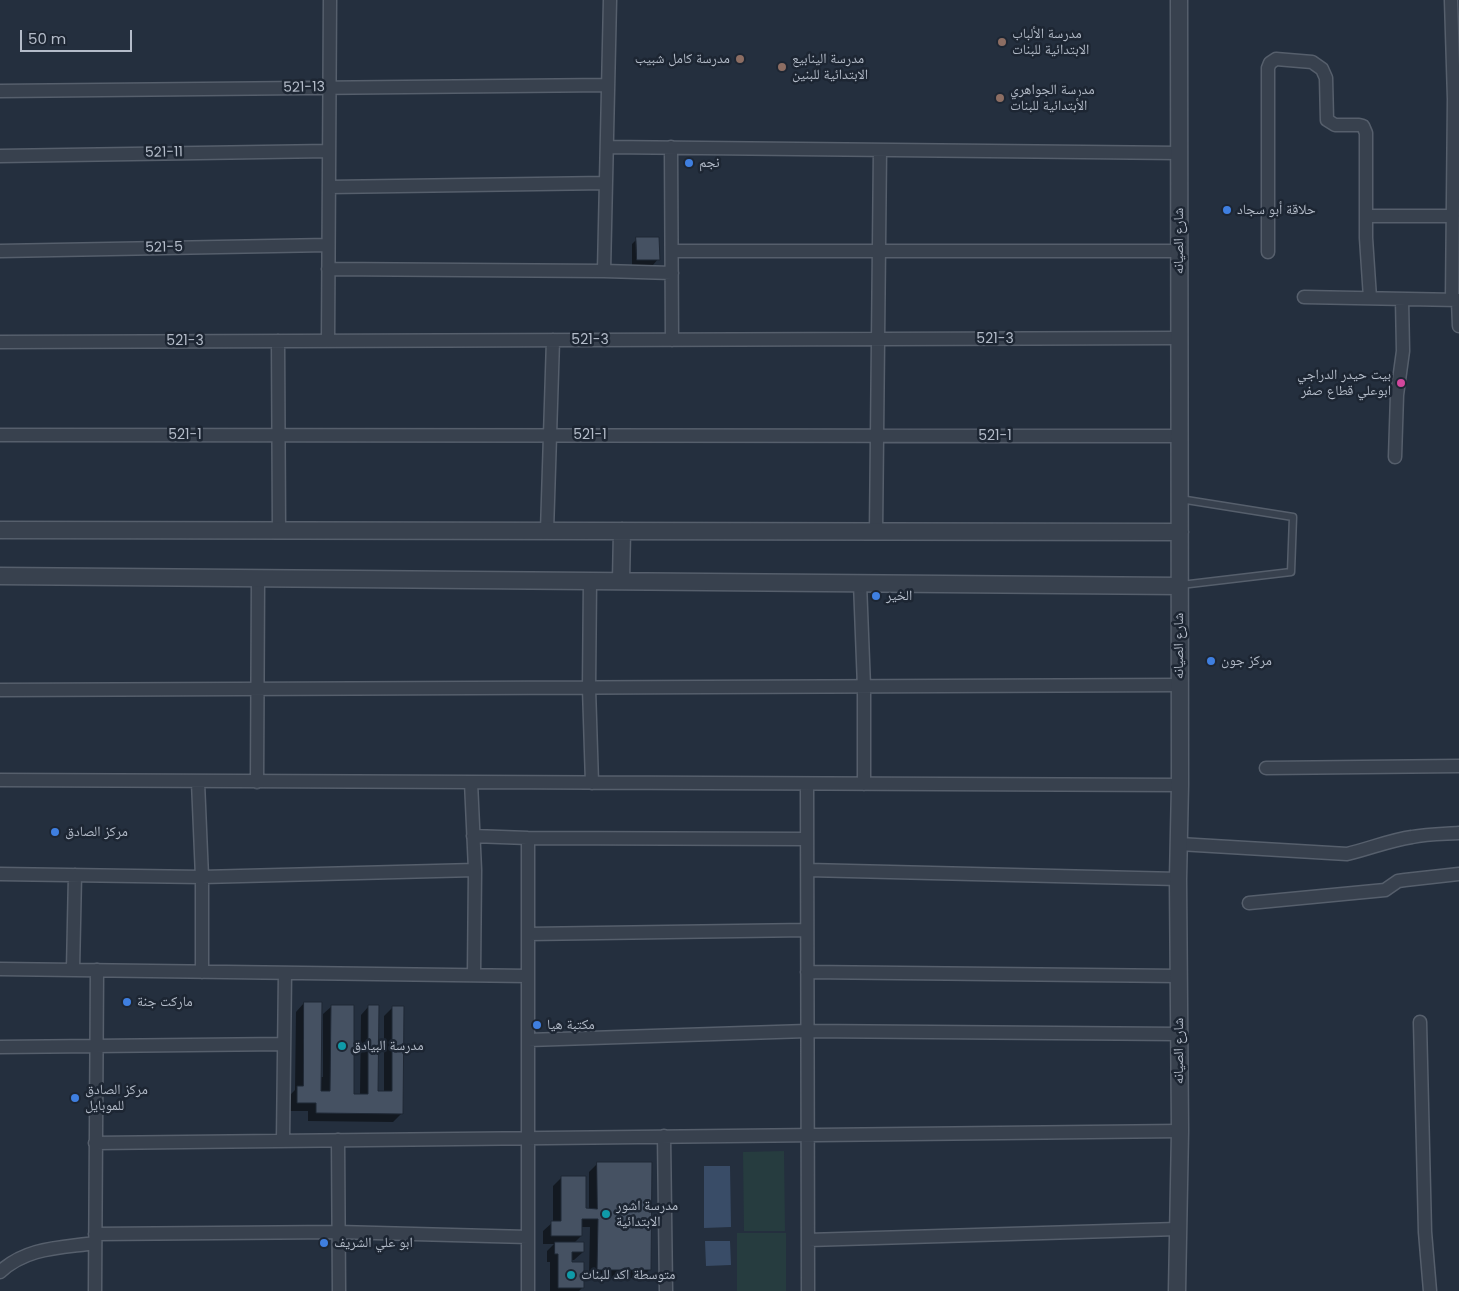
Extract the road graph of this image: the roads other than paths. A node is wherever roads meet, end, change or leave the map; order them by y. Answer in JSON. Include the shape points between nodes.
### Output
{"nodes":[{"id":1,"x":330,"y":0,"type":"edge"},
{"id":2,"x":610,"y":0,"type":"edge"},
{"id":3,"x":1180,"y":0,"type":"edge"},
{"id":4,"x":1452,"y":0,"type":"edge"},
{"id":5,"x":608,"y":85,"type":"junction"},
{"id":6,"x":329,"y":87,"type":"junction"},
{"id":7,"x":0,"y":91,"type":"edge"},
{"id":8,"x":607,"y":147,"type":"junction"},
{"id":9,"x":671,"y":147,"type":"junction"},
{"id":10,"x":880,"y":150,"type":"junction"},
{"id":11,"x":329,"y":151,"type":"junction"},
{"id":12,"x":1180,"y":153,"type":"junction"},
{"id":13,"x":0,"y":156,"type":"edge"},
{"id":14,"x":606,"y":183,"type":"junction"},
{"id":15,"x":329,"y":187,"type":"junction"},
{"id":16,"x":1366,"y":216,"type":"junction"},
{"id":17,"x":1453,"y":216,"type":"junction"},
{"id":18,"x":328,"y":245,"type":"junction"},
{"id":19,"x":0,"y":251,"type":"edge"},
{"id":20,"x":672,"y":251,"type":"junction"},
{"id":21,"x":879,"y":251,"type":"junction"},
{"id":22,"x":1180,"y":251,"type":"junction"},
{"id":23,"x":1268,"y":252,"type":"dead end"},
{"id":24,"x":328,"y":269,"type":"junction"},
{"id":25,"x":604,"y":271,"type":"junction"},
{"id":26,"x":672,"y":274,"type":"junction"},
{"id":27,"x":1304,"y":297,"type":"dead end"},
{"id":28,"x":1370,"y":298,"type":"junction"},
{"id":29,"x":1402,"y":298,"type":"junction"},
{"id":30,"x":1456,"y":299,"type":"edge"},
{"id":31,"x":1459,"y":326,"type":"edge"},
{"id":32,"x":1179,"y":338,"type":"junction"},
{"id":33,"x":878,"y":339,"type":"junction"},
{"id":34,"x":553,"y":340,"type":"junction"},
{"id":35,"x":672,"y":340,"type":"junction"},
{"id":36,"x":278,"y":341,"type":"junction"},
{"id":37,"x":328,"y":341,"type":"junction"},
{"id":38,"x":0,"y":342,"type":"edge"},
{"id":39,"x":0,"y":435,"type":"edge"},
{"id":40,"x":278,"y":435,"type":"junction"},
{"id":41,"x":550,"y":435,"type":"junction"},
{"id":42,"x":877,"y":436,"type":"junction"},
{"id":43,"x":1179,"y":436,"type":"junction"},
{"id":44,"x":1395,"y":457,"type":"dead end"},
{"id":45,"x":1180,"y":499,"type":"junction"},
{"id":46,"x":0,"y":530,"type":"edge"},
{"id":47,"x":278,"y":531,"type":"junction"},
{"id":48,"x":547,"y":531,"type":"junction"},
{"id":49,"x":622,"y":531,"type":"junction"},
{"id":50,"x":876,"y":532,"type":"junction"},
{"id":51,"x":1180,"y":532,"type":"junction"},
{"id":52,"x":0,"y":576,"type":"edge"},
{"id":53,"x":258,"y":579,"type":"junction"},
{"id":54,"x":590,"y":581,"type":"junction"},
{"id":55,"x":621,"y":581,"type":"junction"},
{"id":56,"x":860,"y":583,"type":"junction"},
{"id":57,"x":1180,"y":586,"type":"junction"},
{"id":58,"x":1179,"y":685,"type":"junction"},
{"id":59,"x":864,"y":687,"type":"junction"},
{"id":60,"x":589,"y":688,"type":"junction"},
{"id":61,"x":0,"y":690,"type":"edge"},
{"id":62,"x":257,"y":690,"type":"junction"},
{"id":63,"x":1459,"y":766,"type":"edge"},
{"id":64,"x":1266,"y":768,"type":"dead end"},
{"id":65,"x":0,"y":780,"type":"edge"},
{"id":66,"x":198,"y":782,"type":"junction"},
{"id":67,"x":257,"y":782,"type":"junction"},
{"id":68,"x":471,"y":782,"type":"junction"},
{"id":69,"x":592,"y":783,"type":"junction"},
{"id":70,"x":807,"y":784,"type":"junction"},
{"id":71,"x":864,"y":784,"type":"junction"},
{"id":72,"x":1180,"y":785,"type":"junction"},
{"id":73,"x":1459,"y":833,"type":"edge"},
{"id":74,"x":473,"y":836,"type":"junction"},
{"id":75,"x":528,"y":838,"type":"junction"},
{"id":76,"x":807,"y":838,"type":"junction"},
{"id":77,"x":1179,"y":844,"type":"junction"},
{"id":78,"x":475,"y":870,"type":"junction"},
{"id":79,"x":808,"y":870,"type":"junction"},
{"id":80,"x":0,"y":874,"type":"edge"},
{"id":81,"x":1459,"y":874,"type":"edge"},
{"id":82,"x":75,"y":875,"type":"junction"},
{"id":83,"x":202,"y":877,"type":"junction"},
{"id":84,"x":1178,"y":879,"type":"junction"},
{"id":85,"x":1249,"y":903,"type":"dead end"},
{"id":86,"x":807,"y":930,"type":"junction"},
{"id":87,"x":528,"y":934,"type":"junction"},
{"id":88,"x":0,"y":969,"type":"edge"},
{"id":89,"x":73,"y":970,"type":"junction"},
{"id":90,"x":97,"y":970,"type":"junction"},
{"id":91,"x":202,"y":972,"type":"junction"},
{"id":92,"x":807,"y":972,"type":"junction"},
{"id":93,"x":285,"y":973,"type":"junction"},
{"id":94,"x":474,"y":974,"type":"junction"},
{"id":95,"x":528,"y":976,"type":"junction"},
{"id":96,"x":1179,"y":976,"type":"junction"},
{"id":97,"x":1420,"y":1022,"type":"dead end"},
{"id":98,"x":807,"y":1031,"type":"junction"},
{"id":99,"x":1179,"y":1034,"type":"junction"},
{"id":100,"x":528,"y":1040,"type":"junction"},
{"id":101,"x":284,"y":1044,"type":"junction"},
{"id":102,"x":96,"y":1046,"type":"junction"},
{"id":103,"x":0,"y":1047,"type":"edge"},
{"id":104,"x":1180,"y":1131,"type":"junction"},
{"id":105,"x":807,"y":1135,"type":"junction"},
{"id":106,"x":664,"y":1136,"type":"junction"},
{"id":107,"x":528,"y":1138,"type":"junction"},
{"id":108,"x":283,"y":1140,"type":"junction"},
{"id":109,"x":338,"y":1140,"type":"junction"},
{"id":110,"x":95,"y":1142,"type":"junction"},
{"id":111,"x":1177,"y":1229,"type":"junction"},
{"id":112,"x":338,"y":1232,"type":"junction"},
{"id":113,"x":528,"y":1237,"type":"junction"},
{"id":114,"x":95,"y":1238,"type":"junction"},
{"id":115,"x":808,"y":1240,"type":"junction"},
{"id":116,"x":0,"y":1272,"type":"edge"},
{"id":117,"x":94,"y":1291,"type":"edge"},
{"id":118,"x":338,"y":1291,"type":"edge"},
{"id":119,"x":528,"y":1291,"type":"edge"},
{"id":120,"x":666,"y":1291,"type":"edge"},
{"id":121,"x":808,"y":1291,"type":"edge"},
{"id":122,"x":1177,"y":1291,"type":"edge"},
{"id":123,"x":1430,"y":1291,"type":"edge"}],
"edges":[{"from":1,"to":6,"type":"street"},
{"from":2,"to":5,"type":"street"},
{"from":3,"to":12,"type":"street","name":"شارع الصيانه"},
{"from":4,"to":17,"type":"street"},
{"from":5,"to":6,"type":"street","name":"521-13"},
{"from":5,"to":8,"type":"street"},
{"from":6,"to":7,"type":"street","name":"521-13"},
{"from":6,"to":11,"type":"street"},
{"from":8,"to":9,"type":"street"},
{"from":8,"to":14,"type":"street"},
{"from":9,"to":10,"type":"street"},
{"from":9,"to":20,"type":"street"},
{"from":10,"to":12,"type":"street"},
{"from":10,"to":21,"type":"street"},
{"from":11,"to":13,"type":"street","name":"521-11"},
{"from":11,"to":15,"type":"street"},
{"from":12,"to":22,"type":"street","name":"شارع الصيانه"},
{"from":14,"to":15,"type":"street"},
{"from":14,"to":25,"type":"street"},
{"from":15,"to":18,"type":"street"},
{"from":16,"to":17,"type":"street"},
{"from":16,"to":23,"type":"street","via":[[1365,130],[1359,125],[1335,125],[1327,120],[1326,78],[1317,65],[1276,59],[1268,68]]},
{"from":16,"to":28,"type":"street"},
{"from":17,"to":30,"type":"street"},
{"from":18,"to":19,"type":"street","name":"521-5"},
{"from":18,"to":24,"type":"street"},
{"from":20,"to":21,"type":"street"},
{"from":20,"to":26,"type":"street"},
{"from":21,"to":22,"type":"street"},
{"from":21,"to":33,"type":"street"},
{"from":22,"to":32,"type":"street","name":"شارع الصيانه"},
{"from":24,"to":25,"type":"street"},
{"from":24,"to":37,"type":"street"},
{"from":25,"to":26,"type":"street"},
{"from":26,"to":35,"type":"street"},
{"from":27,"to":28,"type":"street"},
{"from":28,"to":29,"type":"street"},
{"from":29,"to":30,"type":"street"},
{"from":29,"to":44,"type":"street","via":[[1403,351],[1397,395]]},
{"from":30,"to":31,"type":"street"},
{"from":32,"to":33,"type":"street","name":"521-3"},
{"from":32,"to":43,"type":"street","name":"شارع الصيانه"},
{"from":33,"to":35,"type":"street","name":"521-3"},
{"from":33,"to":42,"type":"street"},
{"from":34,"to":35,"type":"street","name":"521-3"},
{"from":34,"to":37,"type":"street","name":"521-3"},
{"from":34,"to":41,"type":"street"},
{"from":36,"to":37,"type":"street","name":"521-3"},
{"from":36,"to":38,"type":"street","name":"521-3"},
{"from":36,"to":40,"type":"street"},
{"from":39,"to":40,"type":"street","name":"521-1"},
{"from":40,"to":41,"type":"street","name":"521-1"},
{"from":40,"to":47,"type":"street"},
{"from":41,"to":42,"type":"street","name":"521-1"},
{"from":41,"to":48,"type":"street"},
{"from":42,"to":43,"type":"street","name":"521-1"},
{"from":42,"to":50,"type":"street"},
{"from":43,"to":45,"type":"street","name":"شارع الصيانه"},
{"from":45,"to":51,"type":"street","name":"شارع الصيانه"},
{"from":45,"to":57,"type":"lane","via":[[1294,517],[1291,572]]},
{"from":46,"to":47,"type":"street"},
{"from":47,"to":48,"type":"street"},
{"from":48,"to":49,"type":"street"},
{"from":49,"to":50,"type":"street"},
{"from":49,"to":55,"type":"street"},
{"from":50,"to":51,"type":"street"},
{"from":51,"to":57,"type":"street","name":"شارع الصيانه"},
{"from":52,"to":53,"type":"street"},
{"from":53,"to":54,"type":"street"},
{"from":53,"to":62,"type":"street"},
{"from":54,"to":55,"type":"street"},
{"from":54,"to":60,"type":"street"},
{"from":55,"to":56,"type":"street"},
{"from":56,"to":57,"type":"street"},
{"from":56,"to":59,"type":"street"},
{"from":57,"to":58,"type":"street","name":"شارع الصيانه"},
{"from":58,"to":59,"type":"street"},
{"from":58,"to":72,"type":"street","name":"شارع الصيانه"},
{"from":59,"to":60,"type":"street"},
{"from":59,"to":71,"type":"street"},
{"from":60,"to":62,"type":"street"},
{"from":60,"to":69,"type":"street"},
{"from":61,"to":62,"type":"street"},
{"from":62,"to":67,"type":"street"},
{"from":63,"to":64,"type":"street"},
{"from":65,"to":66,"type":"street"},
{"from":66,"to":67,"type":"street"},
{"from":66,"to":83,"type":"street"},
{"from":67,"to":68,"type":"street"},
{"from":68,"to":69,"type":"street"},
{"from":68,"to":74,"type":"street"},
{"from":69,"to":70,"type":"street"},
{"from":70,"to":71,"type":"street"},
{"from":70,"to":76,"type":"street"},
{"from":71,"to":72,"type":"street"},
{"from":72,"to":77,"type":"street","name":"شارع الصيانه"},
{"from":73,"to":77,"type":"street","via":[[1413,836],[1347,854]]},
{"from":74,"to":75,"type":"street"},
{"from":74,"to":78,"type":"street"},
{"from":75,"to":76,"type":"street"},
{"from":75,"to":87,"type":"street"},
{"from":76,"to":79,"type":"street"},
{"from":77,"to":84,"type":"street","name":"شارع الصيانه"},
{"from":78,"to":83,"type":"street"},
{"from":78,"to":94,"type":"street"},
{"from":79,"to":84,"type":"street"},
{"from":79,"to":86,"type":"street"},
{"from":80,"to":82,"type":"street"},
{"from":81,"to":85,"type":"street","via":[[1405,880],[1385,890]]},
{"from":82,"to":83,"type":"street"},
{"from":82,"to":89,"type":"street"},
{"from":83,"to":91,"type":"street"},
{"from":84,"to":96,"type":"street","name":"شارع الصيانه"},
{"from":86,"to":87,"type":"street"},
{"from":86,"to":92,"type":"street"},
{"from":87,"to":95,"type":"street"},
{"from":88,"to":89,"type":"street"},
{"from":89,"to":90,"type":"street"},
{"from":90,"to":91,"type":"street"},
{"from":90,"to":102,"type":"street"},
{"from":91,"to":93,"type":"street"},
{"from":92,"to":96,"type":"street"},
{"from":92,"to":98,"type":"street"},
{"from":93,"to":94,"type":"street"},
{"from":93,"to":101,"type":"street"},
{"from":94,"to":95,"type":"street"},
{"from":95,"to":100,"type":"street"},
{"from":96,"to":99,"type":"street","name":"شارع الصيانه"},
{"from":97,"to":123,"type":"street","via":[[1425,1232]]},
{"from":98,"to":99,"type":"street"},
{"from":98,"to":100,"type":"street"},
{"from":98,"to":105,"type":"street"},
{"from":99,"to":104,"type":"street","name":"شارع الصيانه"},
{"from":100,"to":107,"type":"street"},
{"from":101,"to":102,"type":"street"},
{"from":101,"to":108,"type":"street"},
{"from":102,"to":103,"type":"street"},
{"from":102,"to":110,"type":"street"},
{"from":104,"to":105,"type":"street"},
{"from":104,"to":111,"type":"street","name":"شارع الصيانه"},
{"from":105,"to":106,"type":"street"},
{"from":105,"to":115,"type":"street"},
{"from":106,"to":107,"type":"street"},
{"from":106,"to":120,"type":"street"},
{"from":107,"to":109,"type":"street"},
{"from":107,"to":113,"type":"street"},
{"from":108,"to":109,"type":"street"},
{"from":108,"to":110,"type":"street"},
{"from":109,"to":112,"type":"street"},
{"from":110,"to":114,"type":"street"},
{"from":111,"to":115,"type":"street"},
{"from":111,"to":122,"type":"street","name":"شارع الصيانه"},
{"from":112,"to":113,"type":"street"},
{"from":112,"to":114,"type":"street"},
{"from":112,"to":118,"type":"street"},
{"from":113,"to":119,"type":"street"},
{"from":114,"to":116,"type":"street","via":[[30,1252]]},
{"from":114,"to":117,"type":"street"},
{"from":115,"to":121,"type":"street"}]}
